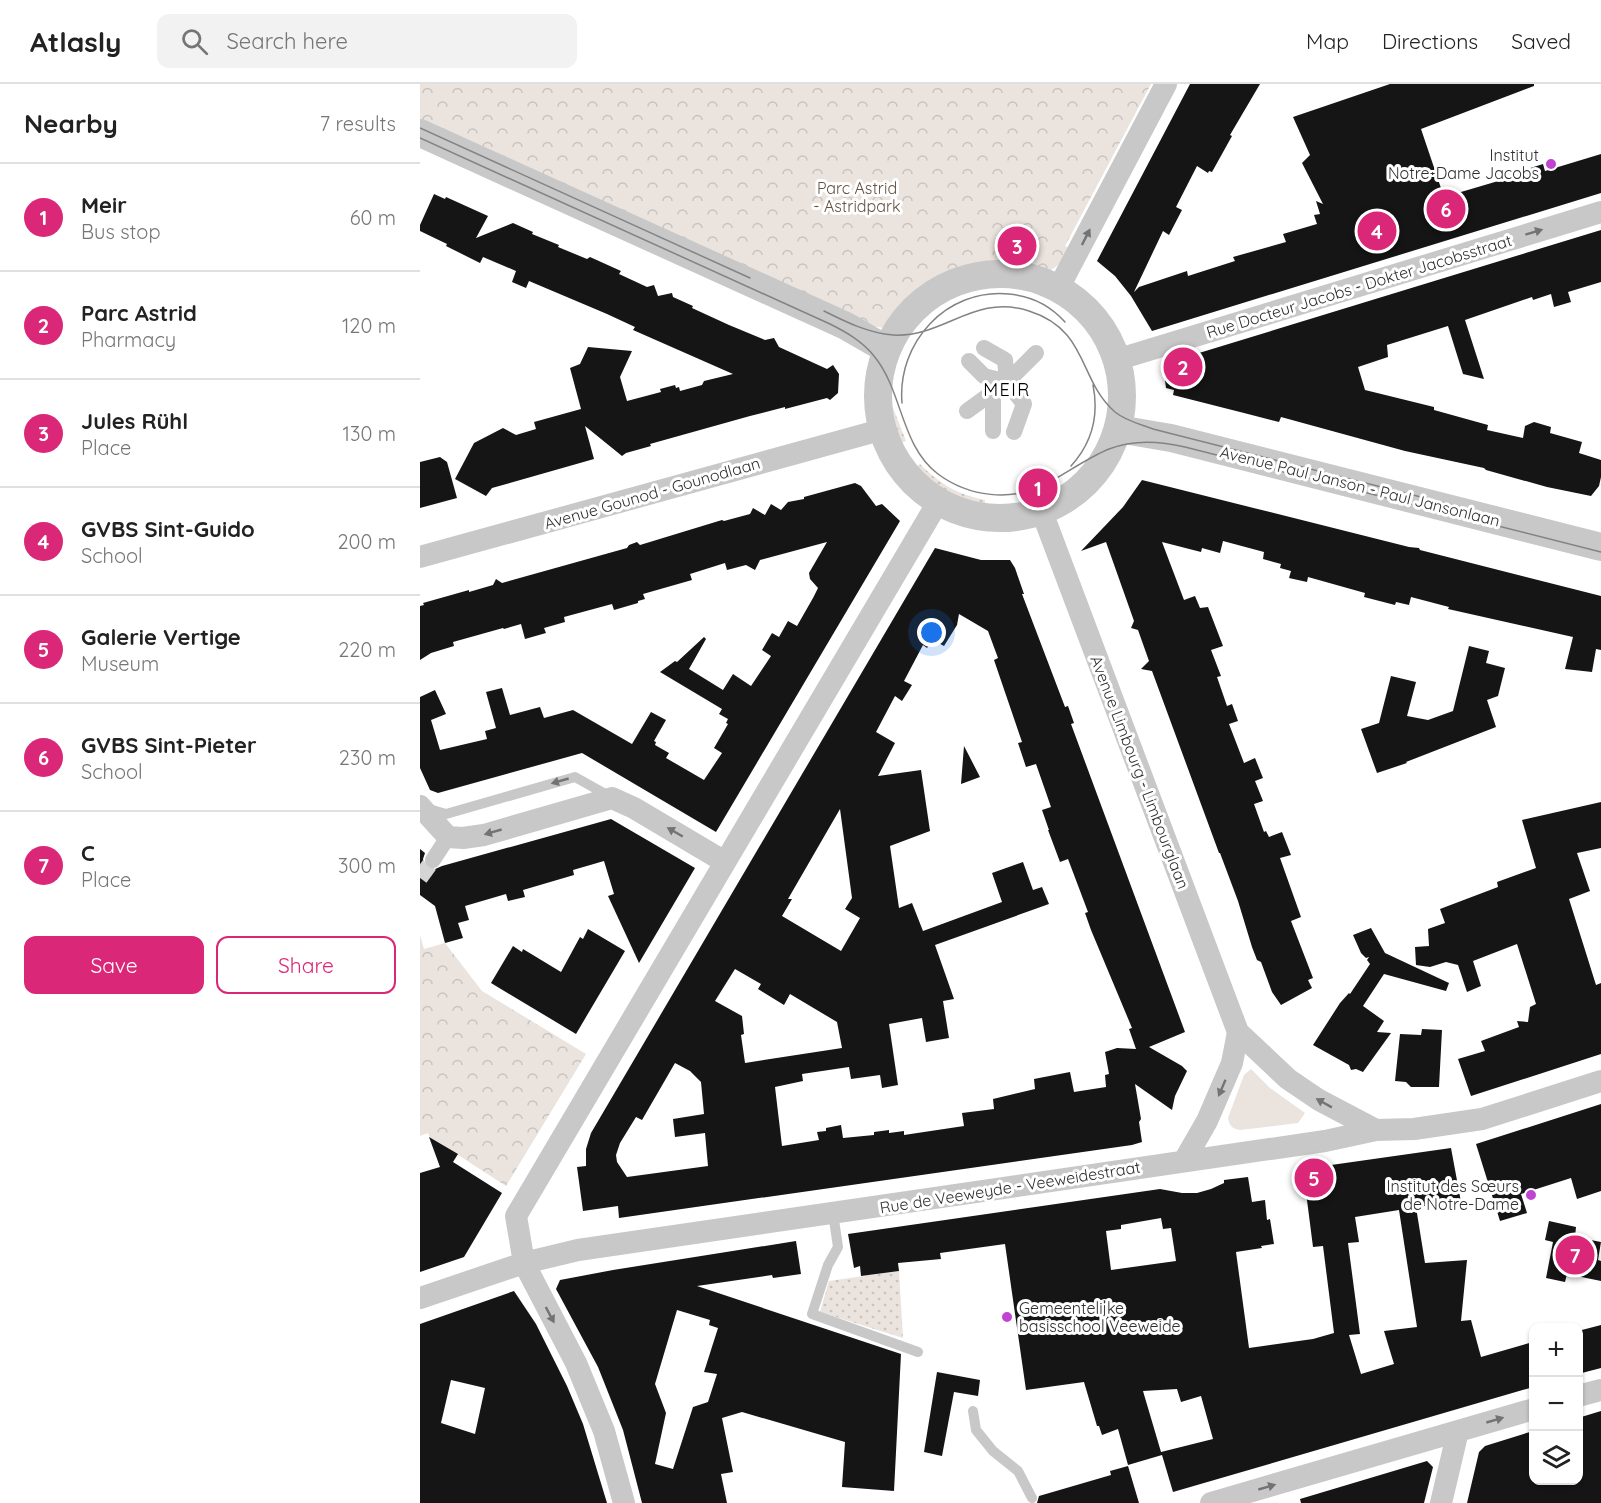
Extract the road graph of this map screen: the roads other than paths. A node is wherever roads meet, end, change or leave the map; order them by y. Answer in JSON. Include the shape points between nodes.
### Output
{"nodes":[{"id":1,"x":1166,"y":84,"type":"edge"},
{"id":2,"x":420,"y":133,"type":"edge"},
{"id":3,"x":1601,"y":212,"type":"edge"},
{"id":4,"x":1058,"y":289,"type":"junction"},
{"id":5,"x":984,"y":348,"type":"dead end"},
{"id":6,"x":886,"y":349,"type":"junction"},
{"id":7,"x":1036,"y":353,"type":"dead end"},
{"id":8,"x":1116,"y":360,"type":"junction"},
{"id":9,"x":969,"y":362,"type":"dead end"},
{"id":10,"x":1000,"y":387,"type":"junction"},
{"id":11,"x":967,"y":411,"type":"dead end"},
{"id":12,"x":884,"y":429,"type":"junction"},
{"id":13,"x":1118,"y":429,"type":"junction"},
{"id":14,"x":993,"y":431,"type":"dead end"},
{"id":15,"x":1014,"y":432,"type":"dead end"},
{"id":16,"x":938,"y":502,"type":"junction"},
{"id":17,"x":1042,"y":512,"type":"junction"},
{"id":18,"x":1601,"y":547,"type":"edge"},
{"id":19,"x":420,"y":557,"type":"edge"},
{"id":20,"x":612,"y":798,"type":"junction"},
{"id":21,"x":420,"y":805,"type":"edge"},
{"id":22,"x":448,"y":837,"type":"junction"},
{"id":23,"x":433,"y":860,"type":"tunnel mouth"},
{"id":24,"x":725,"y":862,"type":"junction"},
{"id":25,"x":1238,"y":1032,"type":"junction"},
{"id":26,"x":1601,"y":1081,"type":"edge"},
{"id":27,"x":1376,"y":1130,"type":"junction"},
{"id":28,"x":1184,"y":1161,"type":"junction"},
{"id":29,"x":833,"y":1213,"type":"junction"},
{"id":30,"x":524,"y":1263,"type":"junction"},
{"id":31,"x":420,"y":1298,"type":"edge"},
{"id":32,"x":918,"y":1352,"type":"dead end"},
{"id":33,"x":1601,"y":1390,"type":"edge"},
{"id":34,"x":1583,"y":1395,"type":"edge"},
{"id":35,"x":1529,"y":1410,"type":"edge"},
{"id":36,"x":972,"y":1411,"type":"dead end"},
{"id":37,"x":1458,"y":1431,"type":"junction"},
{"id":38,"x":1032,"y":1498,"type":"dead end"},
{"id":39,"x":624,"y":1503,"type":"edge"},
{"id":40,"x":1211,"y":1503,"type":"edge"},
{"id":41,"x":1441,"y":1503,"type":"edge"}],
"edges":[{"from":4,"to":1,"type":"street","one_way":true},
{"from":2,"to":6,"type":"street","via":[[846,326]]},
{"from":8,"to":3,"type":"street","name":"Rue Docteur Jacobs - Dokter Jacobsstraat","one_way":true},
{"from":4,"to":6,"type":"street","via":[[1009,274],[958,281],[916,307],[898,327]]},
{"from":4,"to":8,"type":"street","via":[[1094,320]]},
{"from":5,"to":10,"type":"street","via":[[1005,360]]},
{"from":6,"to":12,"type":"street","via":[[878,386]]},
{"from":7,"to":10,"type":"street"},
{"from":8,"to":13,"type":"street","via":[[1122,393]]},
{"from":9,"to":10,"type":"street"},
{"from":10,"to":11,"type":"street"},
{"from":10,"to":14,"type":"street"},
{"from":10,"to":15,"type":"street","via":[[1024,404]]},
{"from":12,"to":16,"type":"street","via":[[908,474]]},
{"from":12,"to":19,"type":"street","name":"Avenue Gounod - Gounodlaan"},
{"from":13,"to":17,"type":"street","via":[[1104,460],[1088,481],[1068,499]]},
{"from":13,"to":18,"type":"street","name":"Avenue Paul Janson - Paul Jansonlaan","via":[[1171,438]]},
{"from":16,"to":17,"type":"street","via":[[966,514],[997,519]]},
{"from":16,"to":24,"type":"street"},
{"from":17,"to":25,"type":"street","name":"Avenue Limbourg - Limbourglaan"},
{"from":20,"to":21,"type":"lane","one_way":true,"via":[[574,777],[446,814]]},
{"from":20,"to":22,"type":"street","one_way":true,"via":[[484,835]]},
{"from":24,"to":20,"type":"street","one_way":true},
{"from":21,"to":22,"type":"street"},
{"from":22,"to":23,"type":"street"},
{"from":24,"to":30,"type":"street","via":[[516,1216]]},
{"from":27,"to":25,"type":"street","name":"Avenue Limbourg - Limbourglaan","one_way":true,"via":[[1288,1079]]},
{"from":25,"to":28,"type":"street","one_way":true,"via":[[1228,1073]]},
{"from":26,"to":27,"type":"street","name":"Rue de Veeweyde - Veeweidestraat","via":[[1482,1119]]},
{"from":27,"to":28,"type":"street","name":"Rue de Veeweyde - Veeweidestraat"},
{"from":28,"to":29,"type":"street","name":"Rue de Veeweyde - Veeweidestraat"},
{"from":29,"to":30,"type":"street","name":"Rue de Veeweyde - Veeweidestraat","via":[[578,1250]]},
{"from":29,"to":32,"type":"lane","via":[[838,1247],[828,1264],[812,1314]]},
{"from":30,"to":31,"type":"street","name":"Rue de Veeweyde - Veeweidestraat"},
{"from":30,"to":39,"type":"street","one_way":true,"via":[[584,1383],[604,1431]]},
{"from":33,"to":34,"type":"street"},
{"from":37,"to":35,"type":"street","one_way":true},
{"from":36,"to":38,"type":"lane","via":[[976,1430],[993,1451],[1018,1471]]},
{"from":40,"to":37,"type":"street","one_way":true},
{"from":37,"to":41,"type":"street"}]}
